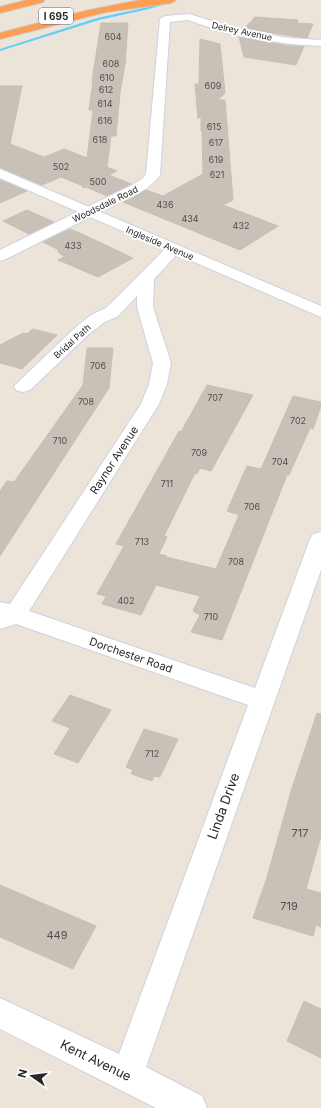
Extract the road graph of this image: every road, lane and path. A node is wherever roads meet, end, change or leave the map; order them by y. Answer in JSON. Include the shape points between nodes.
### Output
{"nodes":[{"id":1,"x":13,"y":0,"type":"edge"},
{"id":2,"x":39,"y":0,"type":"edge"},
{"id":3,"x":112,"y":0,"type":"edge"},
{"id":4,"x":171,"y":0,"type":"edge"},
{"id":5,"x":0,"y":4,"type":"edge"},
{"id":6,"x":0,"y":10,"type":"edge"},
{"id":7,"x":165,"y":20,"type":"joint"},
{"id":8,"x":0,"y":32,"type":"edge"},
{"id":9,"x":0,"y":36,"type":"edge"},
{"id":10,"x":321,"y":43,"type":"edge"},
{"id":11,"x":0,"y":173,"type":"edge"},
{"id":12,"x":88,"y":212,"type":"junction"},
{"id":13,"x":174,"y":249,"type":"junction"},
{"id":14,"x":0,"y":256,"type":"edge"},
{"id":15,"x":146,"y":276,"type":"junction"},
{"id":16,"x":321,"y":312,"type":"edge"},
{"id":17,"x":23,"y":386,"type":"dead end"},
{"id":18,"x":321,"y":538,"type":"edge"},
{"id":19,"x":5,"y":615,"type":"edge"},
{"id":20,"x":261,"y":700,"type":"junction"},
{"id":21,"x":0,"y":1013,"type":"edge"},
{"id":22,"x":127,"y":1075,"type":"junction"},
{"id":23,"x":190,"y":1108,"type":"edge"}],
"edges":[{"from":1,"to":5,"type":"highway"},
{"from":2,"to":6,"type":"highway","number":"I 695"},
{"from":3,"to":8,"type":"highway","number":"I 695"},
{"from":4,"to":9,"type":"highway","via":[[108,10]]},
{"from":7,"to":10,"type":"street","name":"Delrey Avenue","via":[[189,17],[245,34]]},
{"from":7,"to":12,"type":"street","name":"Woodsdale Road","via":[[154,175],[137,188]]},
{"from":11,"to":12,"type":"street","name":"Ingleside Avenue"},
{"from":12,"to":13,"type":"street","name":"Ingleside Avenue"},
{"from":12,"to":14,"type":"street","name":"Woodsdale Road"},
{"from":13,"to":15,"type":"street","name":"Bridal Path"},
{"from":13,"to":16,"type":"street","name":"Ingleside Avenue"},
{"from":15,"to":17,"type":"street","name":"Bridal Path","via":[[112,312],[83,330]]},
{"from":15,"to":19,"type":"street","name":"Raynor Avenue","via":[[145,307],[162,363],[158,384],[150,404]]},
{"from":18,"to":20,"type":"street","name":"Linda Drive"},
{"from":19,"to":20,"type":"street","name":"Dorchester Road"},
{"from":20,"to":22,"type":"street","name":"Linda Drive"},
{"from":21,"to":22,"type":"street","name":"Kent Avenue"},
{"from":22,"to":23,"type":"street","name":"Kent Avenue"}]}
